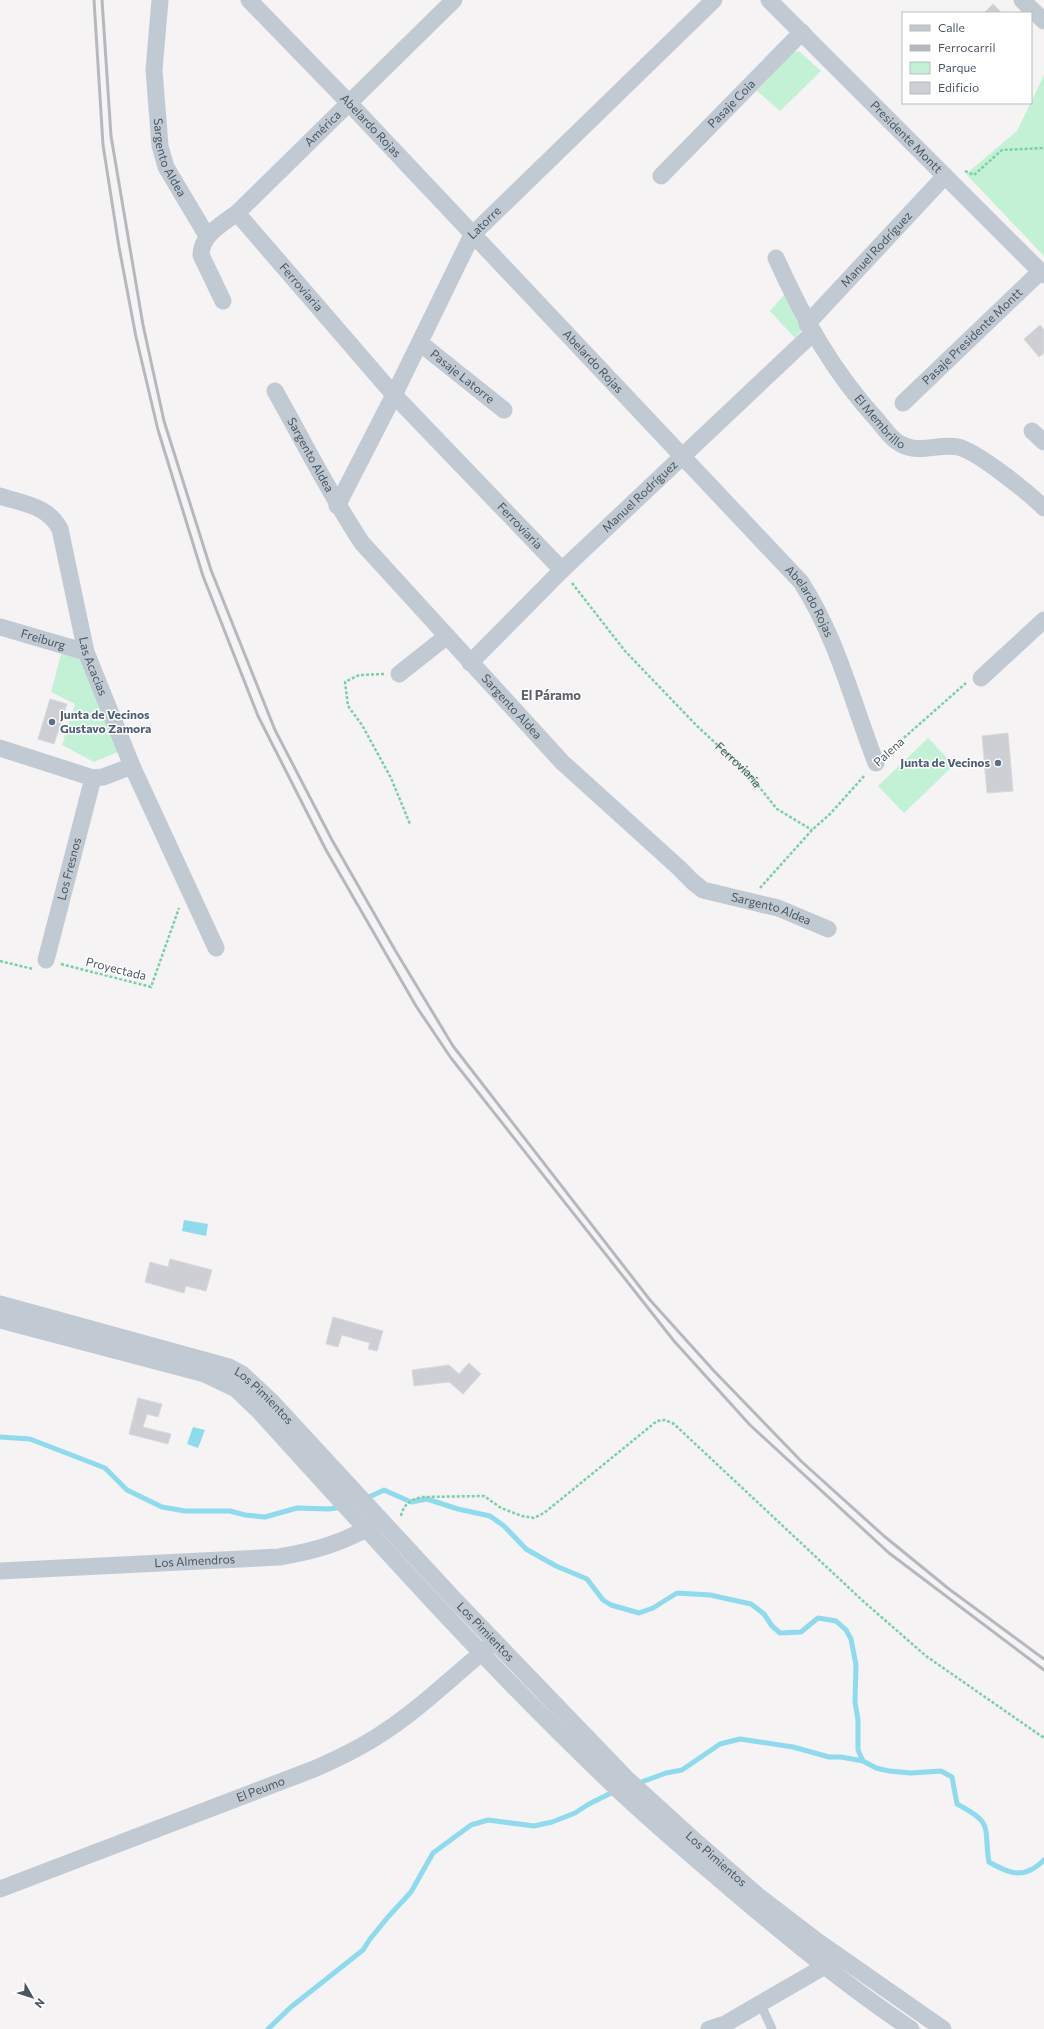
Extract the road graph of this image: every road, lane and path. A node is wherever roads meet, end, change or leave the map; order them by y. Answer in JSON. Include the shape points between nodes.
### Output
{"nodes":[{"id":1,"x":160,"y":0,"type":"edge"},
{"id":2,"x":249,"y":0,"type":"edge"},
{"id":3,"x":454,"y":0,"type":"edge"},
{"id":4,"x":714,"y":0,"type":"edge"},
{"id":5,"x":769,"y":0,"type":"edge"},
{"id":6,"x":1022,"y":0,"type":"edge"},
{"id":7,"x":1044,"y":21,"type":"edge"},
{"id":8,"x":802,"y":32,"type":"junction"},
{"id":9,"x":350,"y":104,"type":"junction"},
{"id":10,"x":1044,"y":148,"type":"edge"},
{"id":11,"x":960,"y":167,"type":"dead end"},
{"id":12,"x":661,"y":176,"type":"dead end"},
{"id":13,"x":946,"y":176,"type":"junction"},
{"id":14,"x":237,"y":212,"type":"junction"},
{"id":15,"x":472,"y":235,"type":"junction"},
{"id":16,"x":207,"y":236,"type":"junction"},
{"id":17,"x":776,"y":258,"type":"dead end"},
{"id":18,"x":1042,"y":273,"type":"edge"},
{"id":19,"x":223,"y":301,"type":"dead end"},
{"id":20,"x":810,"y":328,"type":"junction"},
{"id":21,"x":420,"y":343,"type":"junction"},
{"id":22,"x":275,"y":391,"type":"dead end"},
{"id":23,"x":394,"y":395,"type":"junction"},
{"id":24,"x":904,"y":403,"type":"dead end"},
{"id":25,"x":504,"y":410,"type":"dead end"},
{"id":26,"x":683,"y":456,"type":"junction"},
{"id":27,"x":0,"y":496,"type":"edge"},
{"id":28,"x":337,"y":506,"type":"junction"},
{"id":29,"x":1044,"y":508,"type":"edge"},
{"id":30,"x":562,"y":570,"type":"junction"},
{"id":31,"x":1044,"y":620,"type":"edge"},
{"id":32,"x":0,"y":627,"type":"edge"},
{"id":33,"x":447,"y":636,"type":"junction"},
{"id":34,"x":86,"y":652,"type":"junction"},
{"id":35,"x":470,"y":663,"type":"junction"},
{"id":36,"x":399,"y":674,"type":"joint"},
{"id":37,"x":981,"y":678,"type":"joint"},
{"id":38,"x":0,"y":748,"type":"edge"},
{"id":39,"x":876,"y":763,"type":"junction"},
{"id":40,"x":132,"y":766,"type":"junction"},
{"id":41,"x":93,"y":778,"type":"junction"},
{"id":42,"x":410,"y":824,"type":"dead end"},
{"id":43,"x":812,"y":830,"type":"junction"},
{"id":44,"x":187,"y":884,"type":"junction"},
{"id":45,"x":748,"y":902,"type":"junction"},
{"id":46,"x":828,"y":929,"type":"dead end"},
{"id":47,"x":216,"y":948,"type":"dead end"},
{"id":48,"x":46,"y":960,"type":"junction"},
{"id":49,"x":0,"y":961,"type":"edge"},
{"id":50,"x":0,"y":1304,"type":"edge"},
{"id":51,"x":0,"y":1320,"type":"edge"},
{"id":52,"x":381,"y":1520,"type":"junction"},
{"id":53,"x":366,"y":1529,"type":"junction"},
{"id":54,"x":396,"y":1536,"type":"junction"},
{"id":55,"x":0,"y":1571,"type":"edge"},
{"id":56,"x":495,"y":1642,"type":"junction"},
{"id":57,"x":481,"y":1653,"type":"junction"},
{"id":58,"x":1044,"y":1738,"type":"edge"},
{"id":59,"x":0,"y":1889,"type":"edge"},
{"id":60,"x":825,"y":1966,"type":"junction"},
{"id":61,"x":760,"y":2003,"type":"junction"},
{"id":62,"x":709,"y":2029,"type":"edge"},
{"id":63,"x":772,"y":2029,"type":"edge"},
{"id":64,"x":911,"y":2029,"type":"edge"},
{"id":65,"x":943,"y":2029,"type":"edge"}],
"edges":[{"from":1,"to":16,"type":"street","name":"Sargento Aldea","via":[[154,70],[160,146],[166,167]]},
{"from":2,"to":9,"type":"street","name":"Abelardo Rojas"},
{"from":3,"to":9,"type":"street","name":"América"},
{"from":4,"to":15,"type":"street","name":"Latorre"},
{"from":5,"to":8,"type":"street","name":"Presidente Montt"},
{"from":6,"to":7,"type":"street"},
{"from":8,"to":12,"type":"street","name":"Pasaje Coia"},
{"from":8,"to":13,"type":"street","name":"Presidente Montt"},
{"from":9,"to":14,"type":"street","name":"América"},
{"from":9,"to":15,"type":"street","name":"Abelardo Rojas"},
{"from":10,"to":11,"type":"path","via":[[1002,150],[974,175]]},
{"from":13,"to":18,"type":"street","name":"Presidente Montt"},
{"from":13,"to":20,"type":"street","name":"Manuel Rodríguez"},
{"from":14,"to":16,"type":"street","name":"América"},
{"from":14,"to":23,"type":"street","name":"Ferroviaria"},
{"from":15,"to":21,"type":"street","name":"Latorre"},
{"from":15,"to":26,"type":"street","name":"Abelardo Rojas"},
{"from":16,"to":19,"type":"street","via":[[201,247],[201,255]]},
{"from":17,"to":20,"type":"street","name":"El Membrillo"},
{"from":18,"to":24,"type":"street","name":"Pasaje Presidente Montt"},
{"from":20,"to":26,"type":"street","name":"Manuel Rodríguez"},
{"from":20,"to":29,"type":"street","name":"El Membrillo","via":[[837,372],[898,443],[920,450],[959,447],[1003,474]]},
{"from":21,"to":23,"type":"street","name":"Latorre"},
{"from":21,"to":25,"type":"street","name":"Pasaje Latorre"},
{"from":22,"to":28,"type":"street","name":"Sargento Aldea","via":[[326,481]]},
{"from":23,"to":28,"type":"street","name":"Latorre"},
{"from":23,"to":30,"type":"street","name":"Ferroviaria"},
{"from":26,"to":30,"type":"street","name":"Manuel Rodríguez"},
{"from":26,"to":39,"type":"street","name":"Abelardo Rojas","via":[[785,563],[816,605],[829,633]]},
{"from":27,"to":34,"type":"street","name":"Las Acacias","via":[[49,514],[60,529]]},
{"from":28,"to":33,"type":"street","name":"Sargento Aldea","via":[[367,549]]},
{"from":30,"to":35,"type":"street","name":"Manuel Rodríguez"},
{"from":30,"to":43,"type":"path","name":"Ferroviaria","via":[[630,656],[697,726],[748,773],[777,809]]},
{"from":31,"to":37,"type":"street"},
{"from":32,"to":34,"type":"street","name":"Freiburg"},
{"from":33,"to":35,"type":"street","name":"Sargento Aldea"},
{"from":33,"to":36,"type":"street"},
{"from":34,"to":40,"type":"street","name":"Las Acacias"},
{"from":35,"to":45,"type":"street","name":"Sargento Aldea","via":[[562,762],[693,882],[703,890]]},
{"from":36,"to":42,"type":"path","via":[[359,675],[345,682],[348,706],[362,725],[391,778]]},
{"from":37,"to":39,"type":"path","name":"Palena","via":[[971,679]]},
{"from":38,"to":41,"type":"street"},
{"from":39,"to":43,"type":"path","name":"Palena"},
{"from":40,"to":41,"type":"street"},
{"from":40,"to":44,"type":"street","name":"Las Acacias"},
{"from":41,"to":48,"type":"street","name":"Los Fresnos"},
{"from":43,"to":45,"type":"path","name":"Palena"},
{"from":44,"to":47,"type":"street","name":"Las Acacias"},
{"from":44,"to":48,"type":"path","name":"Proyectada","via":[[151,987]]},
{"from":45,"to":46,"type":"street","name":"Sargento Aldea","via":[[778,908]]},
{"from":48,"to":49,"type":"path","via":[[37,970]]},
{"from":50,"to":52,"type":"street","name":"Los Pimientos","via":[[229,1367],[242,1374],[272,1402]]},
{"from":51,"to":53,"type":"street","name":"Los Pimientos","via":[[205,1374],[230,1385],[259,1411]]},
{"from":52,"to":53,"type":"street","name":"Los Almendros"},
{"from":52,"to":54,"type":"street","name":"Los Pimientos"},
{"from":53,"to":55,"type":"street","name":"Los Almendros","via":[[331,1546],[308,1553],[279,1557]]},
{"from":53,"to":57,"type":"street","name":"Los Pimientos"},
{"from":54,"to":56,"type":"street","name":"Los Pimientos"},
{"from":54,"to":58,"type":"path","via":[[402,1511],[413,1499],[422,1497],[484,1496],[501,1508],[534,1518],[544,1513],[657,1421],[665,1420],[674,1424],[857,1596],[926,1656]]},
{"from":56,"to":57,"type":"street","name":"El Peumo"},
{"from":56,"to":65,"type":"street","name":"Los Pimientos","via":[[626,1778],[693,1840],[817,1941]]},
{"from":57,"to":59,"type":"street","name":"El Peumo","via":[[407,1715],[356,1750],[314,1769]]},
{"from":57,"to":60,"type":"street","name":"Los Pimientos","via":[[608,1781],[697,1861]]},
{"from":60,"to":61,"type":"street"},
{"from":60,"to":64,"type":"street","name":"Los Pimientos"},
{"from":61,"to":62,"type":"street","via":[[724,2024]]},
{"from":61,"to":63,"type":"lane"}]}
